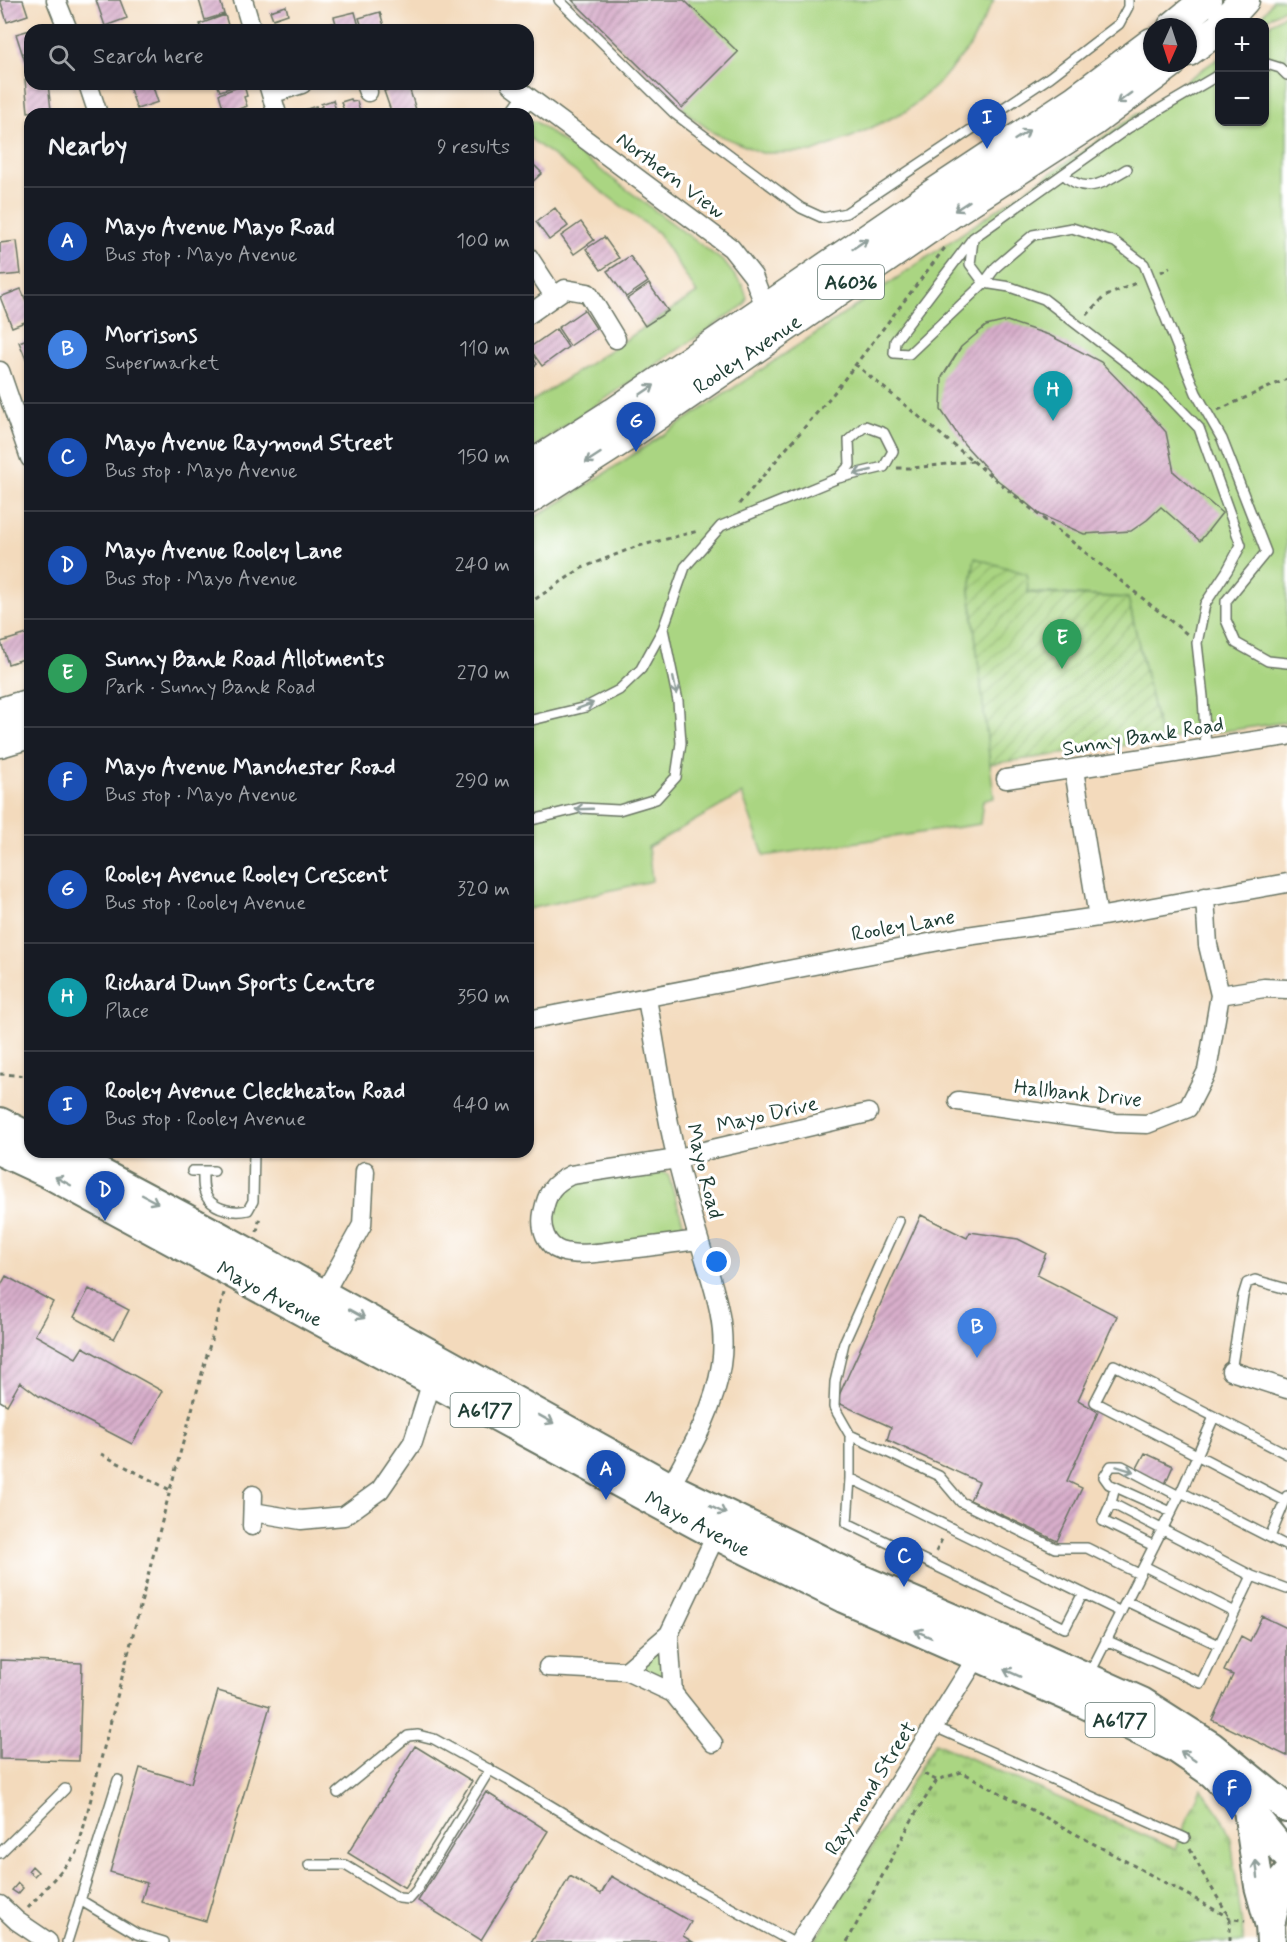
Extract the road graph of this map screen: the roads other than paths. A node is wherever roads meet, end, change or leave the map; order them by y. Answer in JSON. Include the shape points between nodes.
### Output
{"nodes":[{"id":1,"x":56,"y":0,"type":"edge"},
{"id":2,"x":243,"y":0,"type":"edge"},
{"id":3,"x":559,"y":0,"type":"edge"},
{"id":4,"x":1206,"y":0,"type":"edge"},
{"id":5,"x":1244,"y":0,"type":"edge"},
{"id":6,"x":1130,"y":2,"type":"edge"},
{"id":7,"x":1185,"y":18,"type":"edge"},
{"id":8,"x":1228,"y":18,"type":"edge"},
{"id":9,"x":66,"y":24,"type":"edge"},
{"id":10,"x":250,"y":24,"type":"edge"},
{"id":11,"x":1215,"y":32,"type":"edge"},
{"id":12,"x":1197,"y":45,"type":"edge"},
{"id":13,"x":1143,"y":50,"type":"edge"},
{"id":14,"x":1269,"y":65,"type":"edge"},
{"id":15,"x":1162,"y":72,"type":"edge"},
{"id":16,"x":1287,"y":75,"type":"edge"},
{"id":17,"x":1215,"y":77,"type":"edge"},
{"id":18,"x":90,"y":90,"type":"edge"},
{"id":19,"x":269,"y":90,"type":"edge"},
{"id":20,"x":518,"y":90,"type":"edge"},
{"id":21,"x":527,"y":97,"type":"junction"},
{"id":22,"x":96,"y":108,"type":"edge"},
{"id":23,"x":275,"y":108,"type":"edge"},
{"id":24,"x":519,"y":108,"type":"edge"},
{"id":25,"x":1074,"y":150,"type":"junction"},
{"id":26,"x":1127,"y":169,"type":"dead end"},
{"id":27,"x":1063,"y":174,"type":"junction"},
{"id":28,"x":973,"y":238,"type":"junction"},
{"id":29,"x":534,"y":265,"type":"edge"},
{"id":30,"x":984,"y":283,"type":"junction"},
{"id":31,"x":554,"y":296,"type":"junction"},
{"id":32,"x":766,"y":309,"type":"junction"},
{"id":33,"x":534,"y":311,"type":"edge"},
{"id":34,"x":616,"y":339,"type":"dead end"},
{"id":35,"x":0,"y":371,"type":"edge"},
{"id":36,"x":1208,"y":415,"type":"junction"},
{"id":37,"x":1199,"y":428,"type":"junction"},
{"id":38,"x":24,"y":441,"type":"edge"},
{"id":39,"x":534,"y":464,"type":"edge"},
{"id":40,"x":838,"y":478,"type":"junction"},
{"id":41,"x":534,"y":495,"type":"edge"},
{"id":42,"x":663,"y":629,"type":"junction"},
{"id":43,"x":1287,"y":663,"type":"edge"},
{"id":44,"x":24,"y":706,"type":"edge"},
{"id":45,"x":0,"y":713,"type":"edge"},
{"id":46,"x":534,"y":720,"type":"edge"},
{"id":47,"x":24,"y":735,"type":"edge"},
{"id":48,"x":1287,"y":736,"type":"edge"},
{"id":49,"x":0,"y":742,"type":"edge"},
{"id":50,"x":1206,"y":748,"type":"junction"},
{"id":51,"x":1074,"y":770,"type":"junction"},
{"id":52,"x":1006,"y":779,"type":"dead end"},
{"id":53,"x":534,"y":820,"type":"edge"},
{"id":54,"x":1287,"y":883,"type":"edge"},
{"id":55,"x":1205,"y":897,"type":"junction"},
{"id":56,"x":1098,"y":917,"type":"junction"},
{"id":57,"x":1287,"y":989,"type":"edge"},
{"id":58,"x":1220,"y":995,"type":"junction"},
{"id":59,"x":646,"y":999,"type":"junction"},
{"id":60,"x":534,"y":1019,"type":"edge"},
{"id":61,"x":958,"y":1101,"type":"dead end"},
{"id":62,"x":868,"y":1113,"type":"dead end"},
{"id":63,"x":0,"y":1120,"type":"edge"},
{"id":64,"x":24,"y":1125,"type":"edge"},
{"id":65,"x":24,"y":1134,"type":"edge"},
{"id":66,"x":0,"y":1151,"type":"edge"},
{"id":67,"x":254,"y":1158,"type":"edge"},
{"id":68,"x":677,"y":1159,"type":"junction"},
{"id":69,"x":95,"y":1162,"type":"edge"},
{"id":70,"x":192,"y":1171,"type":"dead end"},
{"id":71,"x":203,"y":1171,"type":"junction"},
{"id":72,"x":214,"y":1171,"type":"dead end"},
{"id":73,"x":365,"y":1171,"type":"dead end"},
{"id":74,"x":900,"y":1221,"type":"dead end"},
{"id":75,"x":699,"y":1240,"type":"junction"},
{"id":76,"x":1287,"y":1289,"type":"edge"},
{"id":77,"x":323,"y":1295,"type":"junction"},
{"id":78,"x":1231,"y":1371,"type":"joint"},
{"id":79,"x":432,"y":1381,"type":"junction"},
{"id":80,"x":1287,"y":1389,"type":"edge"},
{"id":81,"x":1214,"y":1417,"type":"junction"},
{"id":82,"x":850,"y":1435,"type":"junction"},
{"id":83,"x":1198,"y":1454,"type":"junction"},
{"id":84,"x":1287,"y":1454,"type":"edge"},
{"id":85,"x":850,"y":1478,"type":"junction"},
{"id":86,"x":670,"y":1487,"type":"junction"},
{"id":87,"x":1115,"y":1487,"type":"junction"},
{"id":88,"x":1180,"y":1494,"type":"junction"},
{"id":89,"x":1286,"y":1499,"type":"edge"},
{"id":90,"x":1111,"y":1503,"type":"junction"},
{"id":91,"x":253,"y":1511,"type":"dead end"},
{"id":92,"x":1171,"y":1512,"type":"junction"},
{"id":93,"x":1162,"y":1529,"type":"junction"},
{"id":94,"x":716,"y":1535,"type":"junction"},
{"id":95,"x":1270,"y":1537,"type":"junction"},
{"id":96,"x":1154,"y":1546,"type":"junction"},
{"id":97,"x":1287,"y":1546,"type":"edge"},
{"id":98,"x":1142,"y":1570,"type":"junction"},
{"id":99,"x":1252,"y":1576,"type":"junction"},
{"id":100,"x":1287,"y":1589,"type":"edge"},
{"id":101,"x":1083,"y":1593,"type":"junction"},
{"id":102,"x":1126,"y":1602,"type":"junction"},
{"id":103,"x":1121,"y":1612,"type":"junction"},
{"id":104,"x":1235,"y":1612,"type":"junction"},
{"id":105,"x":669,"y":1634,"type":"junction"},
{"id":106,"x":1106,"y":1640,"type":"junction"},
{"id":107,"x":1219,"y":1646,"type":"junction"},
{"id":108,"x":976,"y":1657,"type":"junction"},
{"id":109,"x":548,"y":1667,"type":"dead end"},
{"id":110,"x":626,"y":1671,"type":"junction"},
{"id":111,"x":1088,"y":1678,"type":"junction"},
{"id":112,"x":673,"y":1693,"type":"junction"},
{"id":113,"x":935,"y":1727,"type":"junction"},
{"id":114,"x":713,"y":1743,"type":"dead end"},
{"id":115,"x":490,"y":1770,"type":"junction"},
{"id":116,"x":118,"y":1780,"type":"dead end"},
{"id":117,"x":65,"y":1789,"type":"dead end"},
{"id":118,"x":338,"y":1793,"type":"dead end"},
{"id":119,"x":1248,"y":1808,"type":"junction"},
{"id":120,"x":1287,"y":1808,"type":"edge"},
{"id":121,"x":1185,"y":1838,"type":"road end"},
{"id":122,"x":0,"y":1852,"type":"edge"},
{"id":123,"x":1287,"y":1856,"type":"edge"},
{"id":124,"x":309,"y":1865,"type":"dead end"},
{"id":125,"x":1287,"y":1875,"type":"edge"},
{"id":126,"x":80,"y":1900,"type":"junction"},
{"id":127,"x":0,"y":1905,"type":"edge"},
{"id":128,"x":1270,"y":1934,"type":"edge"},
{"id":129,"x":48,"y":1942,"type":"edge"},
{"id":130,"x":67,"y":1942,"type":"edge"},
{"id":131,"x":164,"y":1942,"type":"edge"},
{"id":132,"x":792,"y":1942,"type":"edge"},
{"id":133,"x":799,"y":1942,"type":"edge"}],
"edges":[{"from":1,"to":9,"type":"street"},
{"from":2,"to":10,"type":"street"},
{"from":3,"to":6,"type":"lane","via":[[675,114],[801,208],[823,218],[846,213],[1050,77],[1119,24]]},
{"from":4,"to":7,"type":"highway"},
{"from":5,"to":8,"type":"highway"},
{"from":11,"to":12,"type":"highway"},
{"from":32,"to":13,"type":"highway","name":"Rooley Avenue","number":"A6036","one_way":true,"via":[[1076,100]]},
{"from":14,"to":16,"type":"lane"},
{"from":15,"to":25,"type":"highway","name":"Rooley Avenue","number":"A6036","one_way":true},
{"from":17,"to":25,"type":"lane","via":[[1128,128]]},
{"from":18,"to":22,"type":"street"},
{"from":19,"to":23,"type":"street"},
{"from":20,"to":21,"type":"street","name":"Northern View"},
{"from":21,"to":24,"type":"street"},
{"from":21,"to":32,"type":"street","name":"Northern View","via":[[731,248],[753,276]]},
{"from":25,"to":27,"type":"lane"},
{"from":25,"to":41,"type":"highway","name":"Rooley Avenue","number":"A6036","one_way":true,"via":[[944,218]]},
{"from":26,"to":27,"type":"lane","via":[[1102,183],[1085,186],[1073,184]]},
{"from":27,"to":28,"type":"lane"},
{"from":28,"to":30,"type":"lane","via":[[970,264]]},
{"from":28,"to":30,"type":"lane","via":[[895,341],[894,353],[909,354]]},
{"from":29,"to":31,"type":"street"},
{"from":30,"to":36,"type":"lane","via":[[996,267],[1033,235],[1072,228],[1115,242],[1144,264]]},
{"from":30,"to":37,"type":"lane","via":[[1044,299],[1163,391]]},
{"from":31,"to":33,"type":"street"},
{"from":31,"to":34,"type":"street","via":[[565,289],[588,293]]},
{"from":39,"to":32,"type":"highway","name":"Rooley Avenue","number":"A6036","one_way":true},
{"from":35,"to":38,"type":"street"},
{"from":36,"to":37,"type":"lane"},
{"from":36,"to":43,"type":"lane","via":[[1266,552],[1226,601],[1226,620],[1236,643],[1268,661]]},
{"from":37,"to":50,"type":"lane","via":[[1241,545],[1205,604],[1197,642]]},
{"from":40,"to":40,"type":"lane","one_way":true,"via":[[850,465],[849,440],[865,426],[884,433],[893,451],[884,467]]},
{"from":40,"to":42,"type":"lane","via":[[721,526],[686,567]]},
{"from":46,"to":42,"type":"lane","one_way":true,"via":[[586,707],[619,690],[641,669]]},
{"from":42,"to":53,"type":"lane","one_way":true,"via":[[681,732],[676,777],[656,799],[619,810],[580,808]]},
{"from":44,"to":45,"type":"highway"},
{"from":47,"to":49,"type":"highway"},
{"from":48,"to":50,"type":"street","name":"Sunny Bank Road"},
{"from":50,"to":51,"type":"street","name":"Sunny Bank Road"},
{"from":51,"to":52,"type":"street","name":"Sunny Bank Road"},
{"from":51,"to":56,"type":"street"},
{"from":54,"to":55,"type":"street","name":"Rooley Lane"},
{"from":55,"to":56,"type":"street","name":"Rooley Lane"},
{"from":55,"to":58,"type":"street","name":"Hallbank Drive","via":[[1208,945]]},
{"from":56,"to":59,"type":"street","name":"Rooley Lane","via":[[960,937]]},
{"from":57,"to":58,"type":"street","via":[[1264,988]]},
{"from":58,"to":61,"type":"street","name":"Hallbank Drive","via":[[1207,1071],[1188,1108],[1147,1124]]},
{"from":59,"to":60,"type":"street","name":"Rooley Lane"},
{"from":59,"to":68,"type":"street","name":"Mayo Road"},
{"from":62,"to":68,"type":"street","name":"Mayo Drive"},
{"from":63,"to":64,"type":"main road"},
{"from":63,"to":65,"type":"main road"},
{"from":79,"to":66,"type":"main road","name":"Mayo Avenue","number":"A6177","one_way":true},
{"from":67,"to":71,"type":"lane","via":[[253,1201],[248,1210],[221,1208],[208,1199]]},
{"from":68,"to":75,"type":"street","name":"Mayo Road"},
{"from":68,"to":75,"type":"street","name":"Mayo Drive","via":[[571,1175],[555,1182],[546,1198],[542,1227],[548,1241],[560,1251],[585,1254]]},
{"from":69,"to":77,"type":"main road","name":"Mayo Avenue","number":"A6177","one_way":true},
{"from":70,"to":71,"type":"lane"},
{"from":71,"to":72,"type":"lane"},
{"from":73,"to":77,"type":"street","via":[[362,1225]]},
{"from":74,"to":82,"type":"lane","via":[[844,1343],[837,1372],[834,1407]]},
{"from":75,"to":86,"type":"street","name":"Mayo Road","via":[[720,1315],[721,1365],[709,1408]]},
{"from":76,"to":78,"type":"lane","via":[[1255,1280],[1247,1283]]},
{"from":77,"to":86,"type":"main road","name":"Mayo Avenue","number":"A6177","one_way":true},
{"from":78,"to":80,"type":"street"},
{"from":79,"to":91,"type":"street","via":[[412,1442],[380,1491],[344,1516],[301,1520]]},
{"from":79,"to":94,"type":"main road","name":"Mayo Avenue","number":"A6177"},
{"from":81,"to":83,"type":"lane"},
{"from":81,"to":83,"type":"lane","via":[[1114,1365],[1095,1402]]},
{"from":81,"to":84,"type":"lane"},
{"from":82,"to":85,"type":"lane"},
{"from":82,"to":98,"type":"lane","via":[[939,1476],[961,1502],[1055,1548],[1087,1548]]},
{"from":83,"to":88,"type":"lane"},
{"from":83,"to":89,"type":"lane"},
{"from":85,"to":101,"type":"lane"},
{"from":85,"to":101,"type":"lane","via":[[846,1523],[1065,1628]]},
{"from":86,"to":111,"type":"main road","name":"Mayo Avenue","number":"A6177","one_way":true,"via":[[855,1576]]},
{"from":87,"to":88,"type":"lane","one_way":true,"via":[[1104,1477],[1112,1466],[1122,1466]]},
{"from":87,"to":90,"type":"lane"},
{"from":87,"to":92,"type":"lane"},
{"from":88,"to":92,"type":"lane"},
{"from":88,"to":95,"type":"lane"},
{"from":89,"to":95,"type":"lane"},
{"from":90,"to":93,"type":"lane"},
{"from":90,"to":96,"type":"lane","via":[[1103,1521]]},
{"from":92,"to":93,"type":"lane"},
{"from":93,"to":96,"type":"lane"},
{"from":93,"to":99,"type":"lane"},
{"from":94,"to":105,"type":"street"},
{"from":108,"to":94,"type":"main road","name":"Mayo Avenue","number":"A6177","one_way":true,"via":[[843,1598]]},
{"from":95,"to":97,"type":"lane"},
{"from":96,"to":98,"type":"lane"},
{"from":98,"to":102,"type":"lane"},
{"from":98,"to":104,"type":"lane"},
{"from":99,"to":100,"type":"lane"},
{"from":99,"to":104,"type":"lane"},
{"from":101,"to":103,"type":"lane"},
{"from":102,"to":103,"type":"lane"},
{"from":102,"to":107,"type":"lane"},
{"from":103,"to":106,"type":"lane"},
{"from":104,"to":107,"type":"lane"},
{"from":105,"to":110,"type":"street"},
{"from":105,"to":112,"type":"street"},
{"from":106,"to":107,"type":"lane","via":[[1201,1683]]},
{"from":106,"to":111,"type":"lane"},
{"from":108,"to":113,"type":"street","name":"Raymond Street"},
{"from":119,"to":108,"type":"main road","name":"Mayo Avenue","number":"A6177","one_way":true,"via":[[1212,1773],[1177,1749]]},
{"from":109,"to":110,"type":"street"},
{"from":110,"to":112,"type":"street"},
{"from":111,"to":120,"type":"main road","name":"Mayo Avenue","number":"A6177","via":[[1142,1702],[1211,1746]]},
{"from":112,"to":114,"type":"street"},
{"from":113,"to":121,"type":"lane"},
{"from":113,"to":133,"type":"street","name":"Raymond Street"},
{"from":115,"to":118,"type":"lane","via":[[434,1739],[408,1736]]},
{"from":115,"to":124,"type":"lane","via":[[409,1899],[399,1898],[345,1864]]},
{"from":115,"to":132,"type":"lane"},
{"from":116,"to":126,"type":"lane"},
{"from":117,"to":122,"type":"lane"},
{"from":119,"to":123,"type":"main road","name":"Mayo Avenue","number":"A6177"},
{"from":128,"to":119,"type":"main road","one_way":true},
{"from":125,"to":128,"type":"main road","via":[[1280,1882]]},
{"from":126,"to":130,"type":"lane"},
{"from":126,"to":131,"type":"lane","via":[[136,1934]]},
{"from":127,"to":129,"type":"street"}]}
